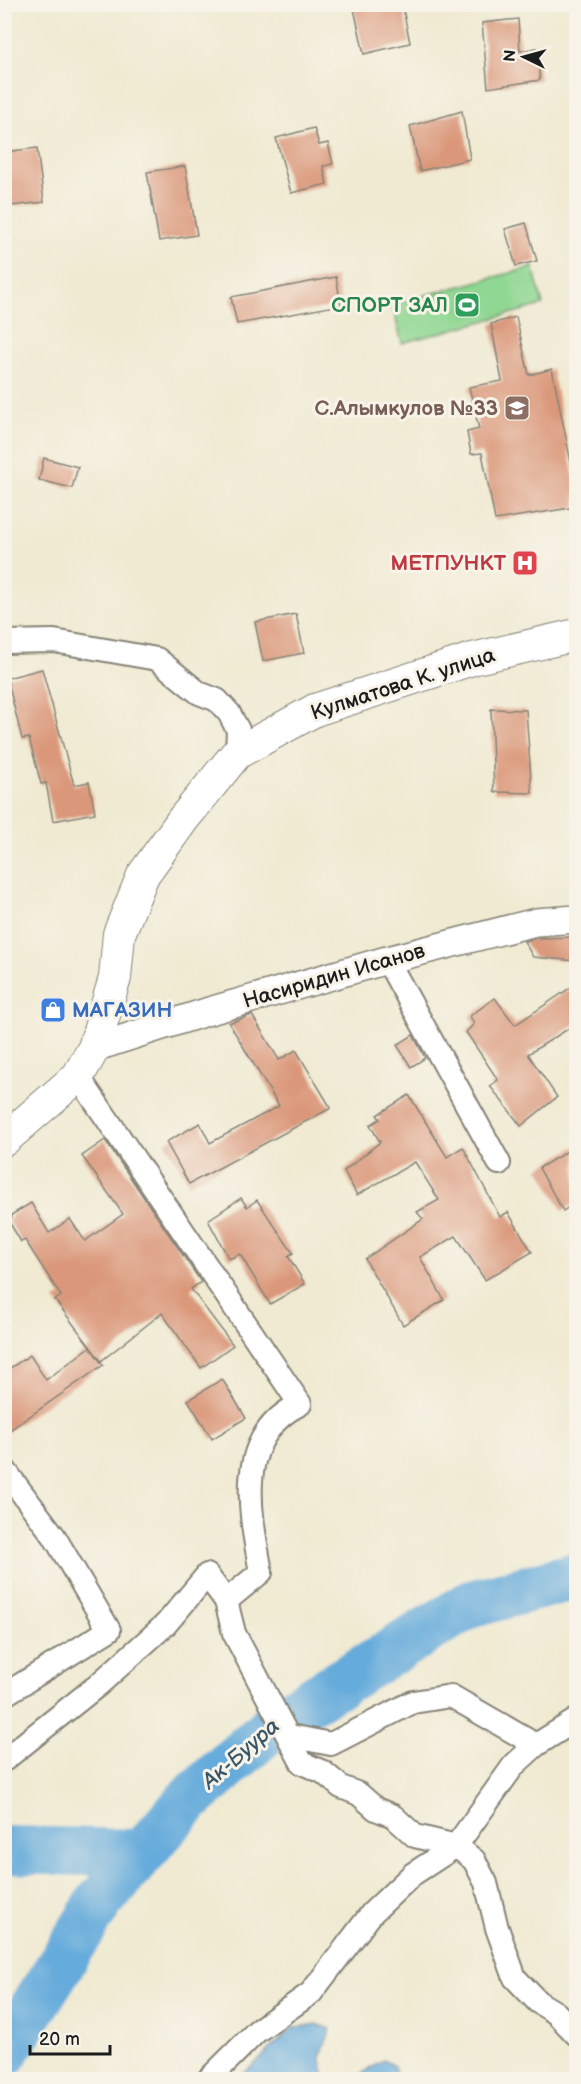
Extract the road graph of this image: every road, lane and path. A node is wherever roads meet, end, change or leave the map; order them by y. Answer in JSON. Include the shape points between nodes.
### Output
{"nodes":[{"id":1,"x":576,"y":635,"type":"edge"},
{"id":2,"x":4,"y":642,"type":"edge"},
{"id":3,"x":237,"y":753,"type":"junction"},
{"id":4,"x":576,"y":920,"type":"edge"},
{"id":5,"x":387,"y":960,"type":"junction"},
{"id":6,"x":94,"y":1048,"type":"junction"},
{"id":7,"x":78,"y":1076,"type":"junction"},
{"id":8,"x":4,"y":1140,"type":"edge"},
{"id":9,"x":499,"y":1163,"type":"dead end"},
{"id":10,"x":4,"y":1469,"type":"edge"},
{"id":11,"x":226,"y":1601,"type":"junction"},
{"id":12,"x":4,"y":1695,"type":"edge"},
{"id":13,"x":576,"y":1720,"type":"edge"},
{"id":14,"x":290,"y":1736,"type":"junction"},
{"id":15,"x":536,"y":1745,"type":"junction"},
{"id":16,"x":4,"y":1760,"type":"edge"},
{"id":17,"x":456,"y":1846,"type":"junction"},
{"id":18,"x":576,"y":2034,"type":"edge"},
{"id":19,"x":208,"y":2079,"type":"edge"}],
"edges":[{"from":1,"to":3,"type":"main road","name":"Кулматова К. улица","via":[[472,659],[315,710]]},
{"from":2,"to":3,"type":"street","via":[[54,641],[157,659],[199,693],[217,700],[229,713],[238,730]]},
{"from":3,"to":6,"type":"main road","name":"Кулматова К. улица","via":[[143,875],[119,934],[115,978]]},
{"from":4,"to":5,"type":"street","name":"Насиридин Исанов","via":[[536,922]]},
{"from":5,"to":6,"type":"street","name":"Насиридин Исанов"},
{"from":5,"to":9,"type":"street"},
{"from":6,"to":7,"type":"main road","name":"Кулматова К. улица"},
{"from":7,"to":8,"type":"main road","name":"Кулматова К. улица"},
{"from":7,"to":11,"type":"street","via":[[300,1404],[266,1430],[249,1481],[251,1520],[261,1572]]},
{"from":10,"to":12,"type":"street","via":[[54,1536],[109,1630]]},
{"from":11,"to":14,"type":"street","via":[[234,1633]]},
{"from":11,"to":16,"type":"street","via":[[207,1575],[166,1623],[98,1685]]},
{"from":13,"to":15,"type":"street"},
{"from":14,"to":15,"type":"street","via":[[331,1744],[413,1701],[452,1696]]},
{"from":14,"to":17,"type":"street","via":[[302,1763],[359,1794],[415,1836]]},
{"from":15,"to":17,"type":"street","via":[[514,1765]]},
{"from":17,"to":18,"type":"street","via":[[474,1860],[486,1883],[515,1978]]},
{"from":17,"to":19,"type":"street","via":[[413,1874],[372,1913],[311,1993],[257,2031]]}]}
